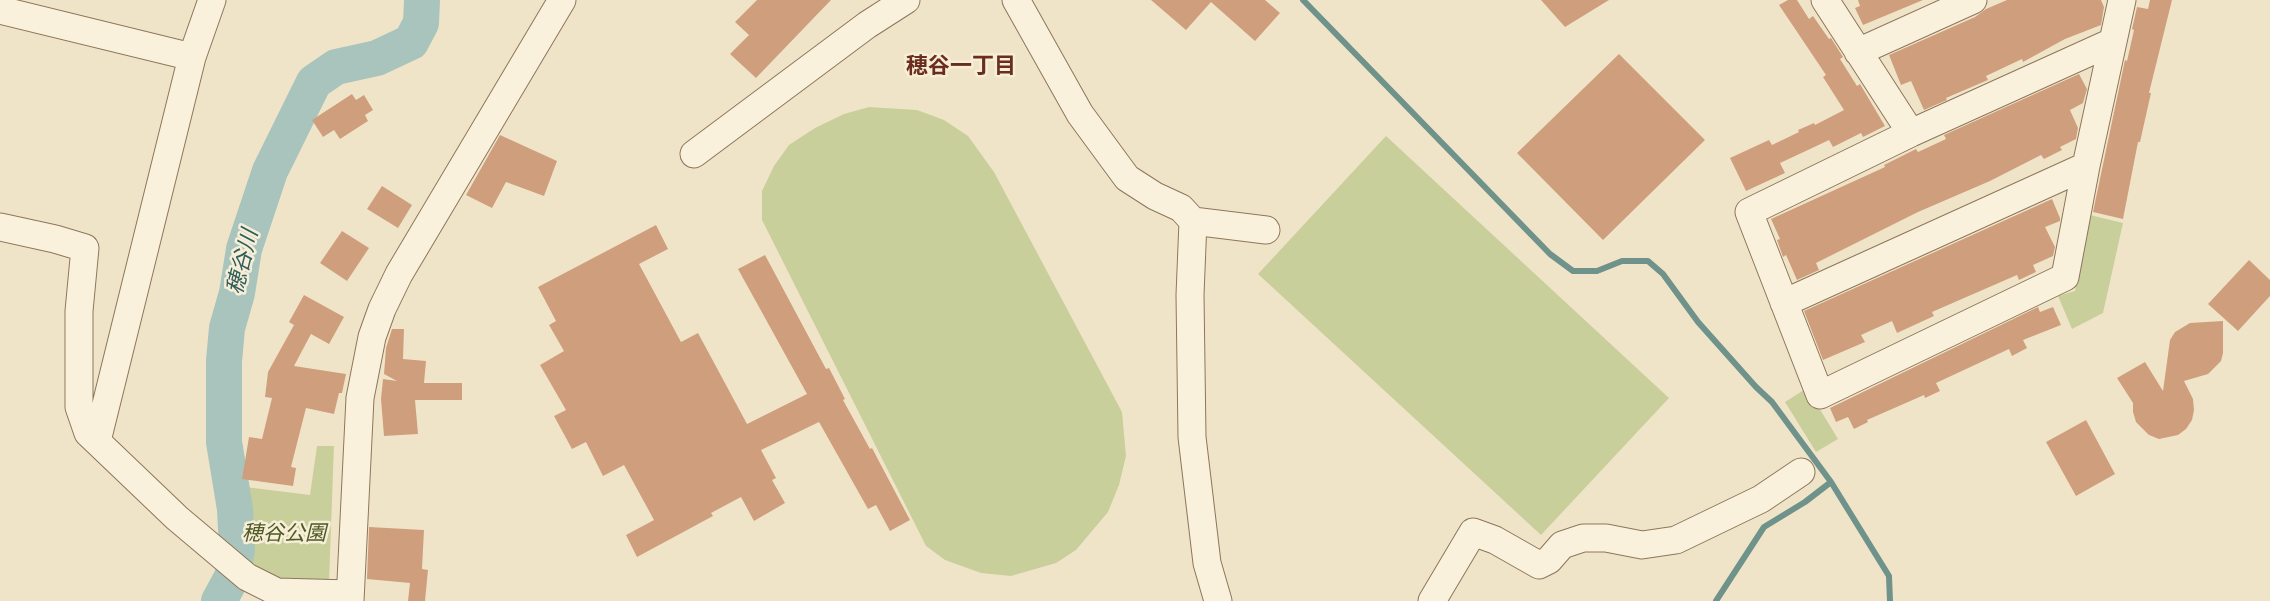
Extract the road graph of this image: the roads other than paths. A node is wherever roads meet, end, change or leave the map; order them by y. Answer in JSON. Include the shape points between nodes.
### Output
{"nodes":[{"id":1,"x":212,"y":0,"type":"edge"},
{"id":2,"x":562,"y":0,"type":"edge"},
{"id":3,"x":906,"y":0,"type":"edge"},
{"id":4,"x":1016,"y":0,"type":"edge"},
{"id":5,"x":1825,"y":0,"type":"edge"},
{"id":6,"x":1972,"y":0,"type":"edge"},
{"id":7,"x":2122,"y":0,"type":"edge"},
{"id":8,"x":0,"y":10,"type":"edge"},
{"id":9,"x":2112,"y":42,"type":"junction"},
{"id":10,"x":1858,"y":52,"type":"junction"},
{"id":11,"x":192,"y":57,"type":"junction"},
{"id":12,"x":1911,"y":133,"type":"junction"},
{"id":13,"x":694,"y":154,"type":"dead end"},
{"id":14,"x":2086,"y":166,"type":"junction"},
{"id":15,"x":1193,"y":221,"type":"junction"},
{"id":16,"x":0,"y":227,"type":"edge"},
{"id":17,"x":1266,"y":230,"type":"dead end"},
{"id":18,"x":1784,"y":303,"type":"junction"},
{"id":19,"x":97,"y":441,"type":"junction"},
{"id":20,"x":1801,"y":472,"type":"dead end"},
{"id":21,"x":350,"y":598,"type":"edge"},
{"id":22,"x":1218,"y":601,"type":"edge"},
{"id":23,"x":1432,"y":601,"type":"edge"}],
"edges":[{"from":1,"to":11,"type":"street"},
{"from":2,"to":21,"type":"street","via":[[399,274],[372,337],[360,398]]},
{"from":3,"to":13,"type":"street"},
{"from":4,"to":15,"type":"street","via":[[1080,114],[1127,178],[1181,208]]},
{"from":5,"to":10,"type":"street"},
{"from":6,"to":10,"type":"street"},
{"from":7,"to":9,"type":"street"},
{"from":8,"to":11,"type":"street"},
{"from":9,"to":12,"type":"street"},
{"from":9,"to":14,"type":"street"},
{"from":10,"to":12,"type":"street"},
{"from":11,"to":19,"type":"street"},
{"from":12,"to":18,"type":"street","via":[[1749,212]]},
{"from":14,"to":18,"type":"street"},
{"from":14,"to":18,"type":"street","via":[[2065,278],[1820,394]]},
{"from":15,"to":17,"type":"street"},
{"from":15,"to":22,"type":"street","via":[[1192,437],[1207,562]]},
{"from":16,"to":19,"type":"street","via":[[85,248],[79,311],[79,407],[88,433]]},
{"from":19,"to":21,"type":"street","via":[[177,518],[247,577],[277,592]]},
{"from":20,"to":23,"type":"street","via":[[1761,499],[1676,540],[1642,544],[1583,538],[1562,546],[1549,560],[1539,564],[1473,532]]}]}
